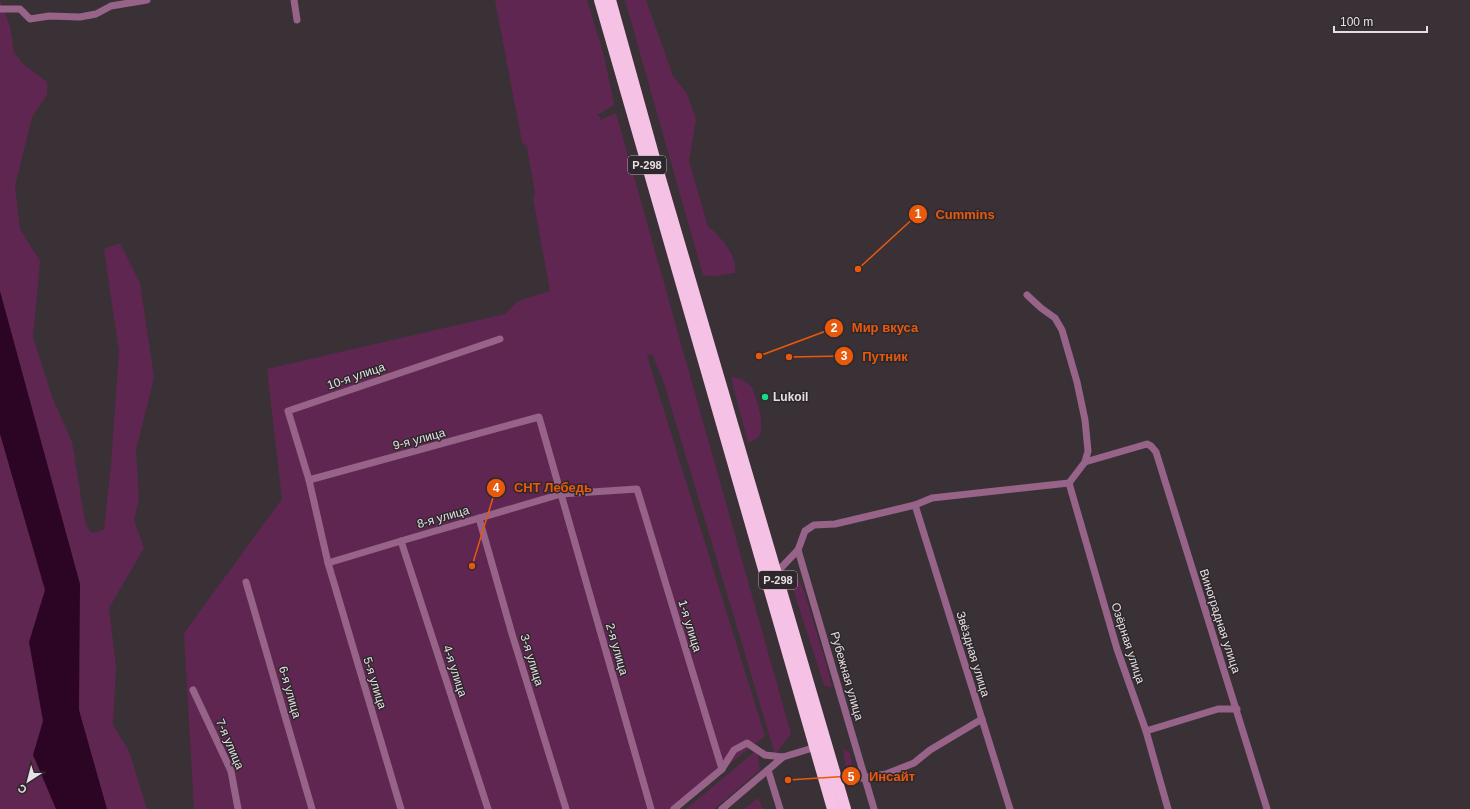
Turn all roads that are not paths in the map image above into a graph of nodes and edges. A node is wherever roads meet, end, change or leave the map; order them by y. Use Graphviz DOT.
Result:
graph roads {
  1 [pos="147,0"];
  2 [pos="294,0"];
  3 [pos="600,0"];
  4 [pos="610,0"];
  5 [pos="0,9"];
  6 [pos="297,20"];
  7 [pos="675,260"];
  8 [pos="1027,295"];
  9 [pos="705,330"];
  10 [pos="500,339"];
  11 [pos="712,386"];
  12 [pos="742,457"];
  13 [pos="1085,462"];
  14 [pos="309,480"];
  15 [pos="1069,483"];
  16 [pos="637,489"];
  17 [pos="561,494"];
  18 [pos="915,505"];
  19 [pos="479,518"];
  20 [pos="401,541"];
  21 [pos="798,550"];
  22 [pos="328,564"];
  23 [pos="776,573"];
  24 [pos="246,582"];
  25 [pos="193,690"];
  26 [pos="1237,709"];
  27 [pos="982,719"];
  28 [pos="1146,731"];
  29 [pos="816,747"];
  30 [pos="783,757"];
  31 [pos="722,769"];
  32 [pos="768,770"];
  33 [pos="865,778"];
  34 [pos="837,782"];
  35 [pos="238,809"];
  36 [pos="312,809"];
  37 [pos="401,809"];
  38 [pos="488,809"];
  39 [pos="566,809"];
  40 [pos="652,809"];
  41 [pos="674,809"];
  42 [pos="722,809"];
  43 [pos="780,809"];
  44 [pos="833,809"];
  45 [pos="845,809"];
  46 [pos="874,809"];
  47 [pos="1010,809"];
  48 [pos="1168,809"];
  49 [pos="1267,809"];
  1 -- 5 [label="street"];
  2 -- 6 [label="street"];
  3 -- 7 [label="highway, Р-298"];
  4 -- 9 [label="highway, Р-298"];
  7 -- 9 [label="highway"];
  7 -- 11 [label="highway, Р-298"];
  8 -- 13 [label="street"];
  9 -- 12 [label="highway, Р-298"];
  10 -- 14 [label="street, 10-я улица"];
  11 -- 12 [label="highway"];
  11 -- 29 [label="highway, Р-298"];
  12 -- 23 [label="highway, Р-298"];
  13 -- 15 [label="street"];
  13 -- 26 [label="street, Виноградная улица"];
  14 -- 17 [label="street, 9-я улица"];
  14 -- 22 [label="street"];
  15 -- 18 [label="street"];
  15 -- 28 [label="street, Озёрная улица"];
  16 -- 17 [label="street, 8-я улица"];
  16 -- 31 [label="street, 1-я улица"];
  17 -- 19 [label="street, 8-я улица"];
  17 -- 40 [label="street, 2-я улица"];
  18 -- 21 [label="street"];
  18 -- 27 [label="street, Звёздная улица"];
  19 -- 20 [label="street, 8-я улица"];
  19 -- 39 [label="street, 3-я улица"];
  20 -- 22 [label="street, 8-я улица"];
  20 -- 38 [label="street, 4-я улица"];
  21 -- 23 [label="street"];
  21 -- 33 [label="street, Рубежная улица"];
  22 -- 37 [label="street, 5-я улица"];
  23 -- 34 [label="highway, Р-298"];
  24 -- 36 [label="street, 6-я улица"];
  25 -- 35 [label="street, 7-я улица"];
  26 -- 28 [label="street"];
  26 -- 49 [label="street, Виноградная улица"];
  27 -- 33 [label="street"];
  27 -- 47 [label="street, Звёздная улица"];
  28 -- 48 [label="street, Озёрная улица"];
  29 -- 30 [label="street"];
  29 -- 44 [label="highway, Р-298"];
  30 -- 31 [label="street"];
  30 -- 32 [label="street"];
  31 -- 41 [label="street"];
  32 -- 42 [label="street"];
  32 -- 43 [label="street"];
  33 -- 34 [label="street"];
  33 -- 46 [label="street, Рубежная улица"];
  34 -- 45 [label="highway, Р-298"];
}
